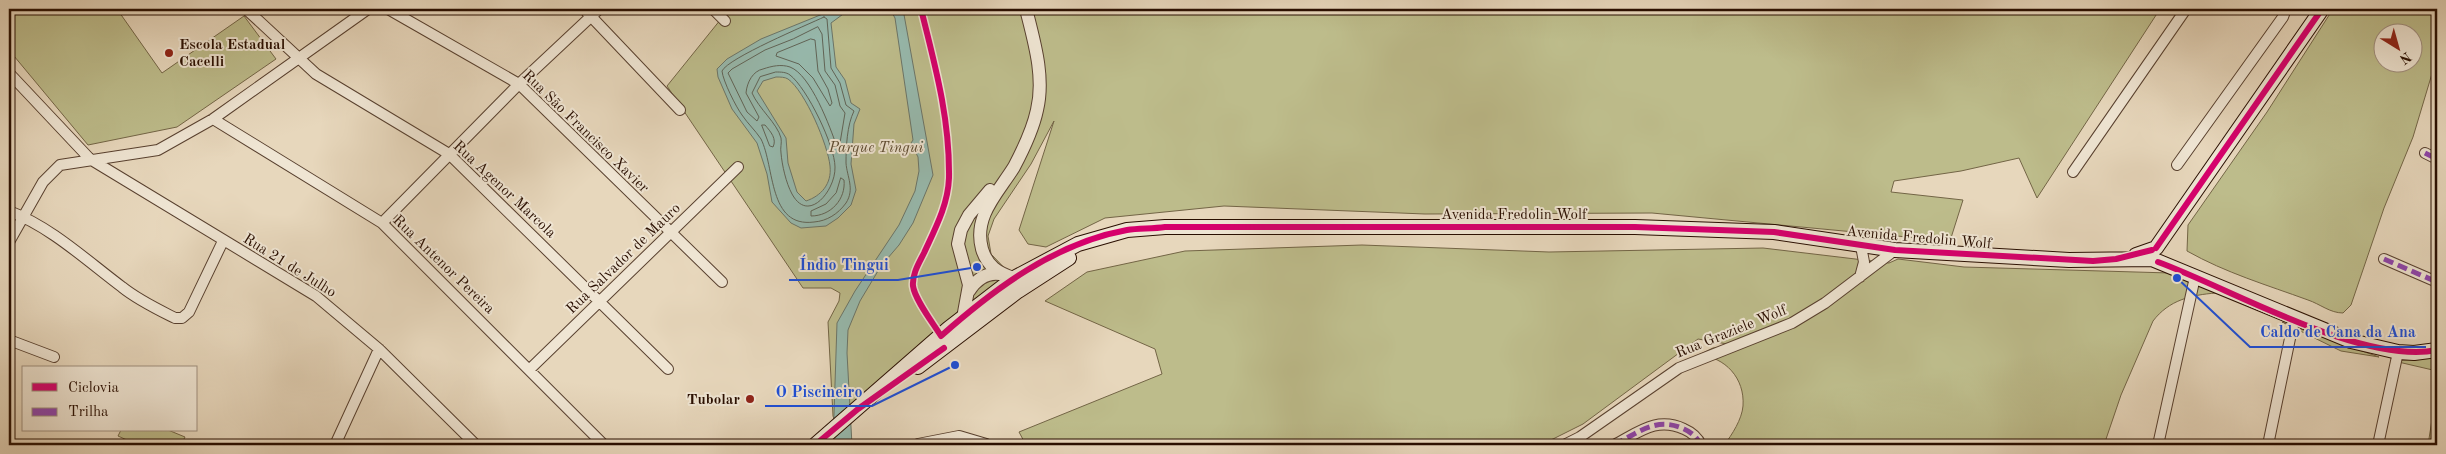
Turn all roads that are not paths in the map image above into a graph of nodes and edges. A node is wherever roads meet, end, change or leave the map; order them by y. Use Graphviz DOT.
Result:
graph roads {
  1 [pos="246,9"];
  2 [pos="368,9"];
  3 [pos="388,9"];
  4 [pos="599,9"];
  5 [pos="713,9"];
  6 [pos="1026,9"];
  7 [pos="2186,9"];
  8 [pos="2286,9"];
  9 [pos="2322,9"];
  10 [pos="587,13"];
  11 [pos="725,21"];
  12 [pos="300,58"];
  13 [pos="9,73"];
  14 [pos="519,84"];
  15 [pos="680,110"];
  16 [pos="213,119"];
  17 [pos="1022,149"];
  18 [pos="2425,153"];
  19 [pos="449,154"];
  20 [pos="90,159"];
  21 [pos="2437,159"];
  22 [pos="2177,165"];
  23 [pos="738,167"];
  24 [pos="2073,172"];
  25 [pos="9,211"];
  26 [pos="22,216"];
  27 [pos="382,224"];
  28 [pos="670,233"];
  29 [pos="223,241"];
  30 [pos="9,242"];
  31 [pos="1861,246"];
  32 [pos="1895,250"];
  33 [pos="2157,254"];
  34 [pos="2384,259"];
  35 [pos="1000,274"];
  36 [pos="2195,277"];
  37 [pos="1859,278"];
  38 [pos="722,282"];
  39 [pos="2437,282"];
  40 [pos="1016,284"];
  41 [pos="969,292"];
  42 [pos="601,301"];
  43 [pos="2294,319"];
  44 [pos="967,323"];
  45 [pos="9,340"];
  46 [pos="379,349"];
  47 [pos="2437,350"];
  48 [pos="2398,352"];
  49 [pos="54,357"];
  50 [pos="530,369"];
  51 [pos="668,369"];
  52 [pos="925,444"];
  53 [pos="335,445"];
  54 [pos="476,445"];
  55 [pos="604,445"];
  56 [pos="815,445"];
  57 [pos="986,445"];
  58 [pos="1564,445"];
  59 [pos="1614,445"];
  60 [pos="1702,445"];
  61 [pos="2158,445"];
  62 [pos="2268,445"];
  63 [pos="2378,445"];
  1 -- 12 [label="street, Rua Agenor Marcola"];
  2 -- 12 [label="street"];
  3 -- 14 [label="street, Rua São Francisco Xavier"];
  4 -- 10 [label="street"];
  5 -- 11 [label="street"];
  6 -- 17 [label="street"];
  7 -- 24 [label="street"];
  8 -- 22 [label="street"];
  9 -- 33 [label="main road"];
  10 -- 14 [label="street"];
  10 -- 15 [label="street"];
  12 -- 16 [label="street"];
  12 -- 19 [label="street, Rua Agenor Marcola"];
  13 -- 20 [label="street, Rua 21 de Julho"];
  14 -- 19 [label="street"];
  14 -- 28 [label="street, Rua São Francisco Xavier"];
  16 -- 20 [label="street"];
  16 -- 27 [label="street, Rua Antenor Pereira"];
  17 -- 35 [label="street"];
  17 -- 41 [label="street"];
  18 -- 21 [label="street"];
  19 -- 27 [label="street"];
  19 -- 42 [label="street, Rua Agenor Marcola"];
  20 -- 26 [label="street"];
  20 -- 29 [label="street, Rua 21 de Julho"];
  23 -- 28 [label="street, Rua Salvador de Mauro"];
  25 -- 26 [label="street"];
  26 -- 29 [label="street"];
  26 -- 30 [label="street"];
  27 -- 50 [label="street, Rua Antenor Pereira"];
  28 -- 38 [label="street, Rua São Francisco Xavier"];
  28 -- 42 [label="street, Rua Salvador de Mauro"];
  29 -- 46 [label="street, Rua 21 de Julho"];
  31 -- 32 [label="main road, Avenida Fredolin Wolf"];
  31 -- 37 [label="street"];
  31 -- 40 [label="main road, Avenida Fredolin Wolf"];
  32 -- 33 [label="main road, Avenida Fredolin Wolf"];
  32 -- 37 [label="street, Rua Graziele Wolf"];
  33 -- 36 [label="main road"];
  34 -- 39 [label="street"];
  35 -- 40 [label="street"];
  35 -- 41 [label="street"];
  36 -- 43 [label="main road"];
  36 -- 61 [label="street"];
  37 -- 58 [label="street, Rua Graziele Wolf"];
  40 -- 44 [label="main road, Avenida Fredolin Wolf"];
  41 -- 44 [label="street"];
  42 -- 50 [label="street, Rua Salvador de Mauro"];
  42 -- 51 [label="street, Rua Agenor Marcola"];
  43 -- 48 [label="main road"];
  43 -- 62 [label="street"];
  44 -- 56 [label="main road, Avenida Fredolin Wolf"];
  45 -- 49 [label="street"];
  46 -- 53 [label="street"];
  46 -- 54 [label="street, Rua 21 de Julho"];
  47 -- 48 [label="main road"];
  48 -- 63 [label="street"];
  50 -- 55 [label="street, Rua Antenor Pereira"];
  52 -- 57 [label="street"];
  59 -- 60 [label="street"];
}
